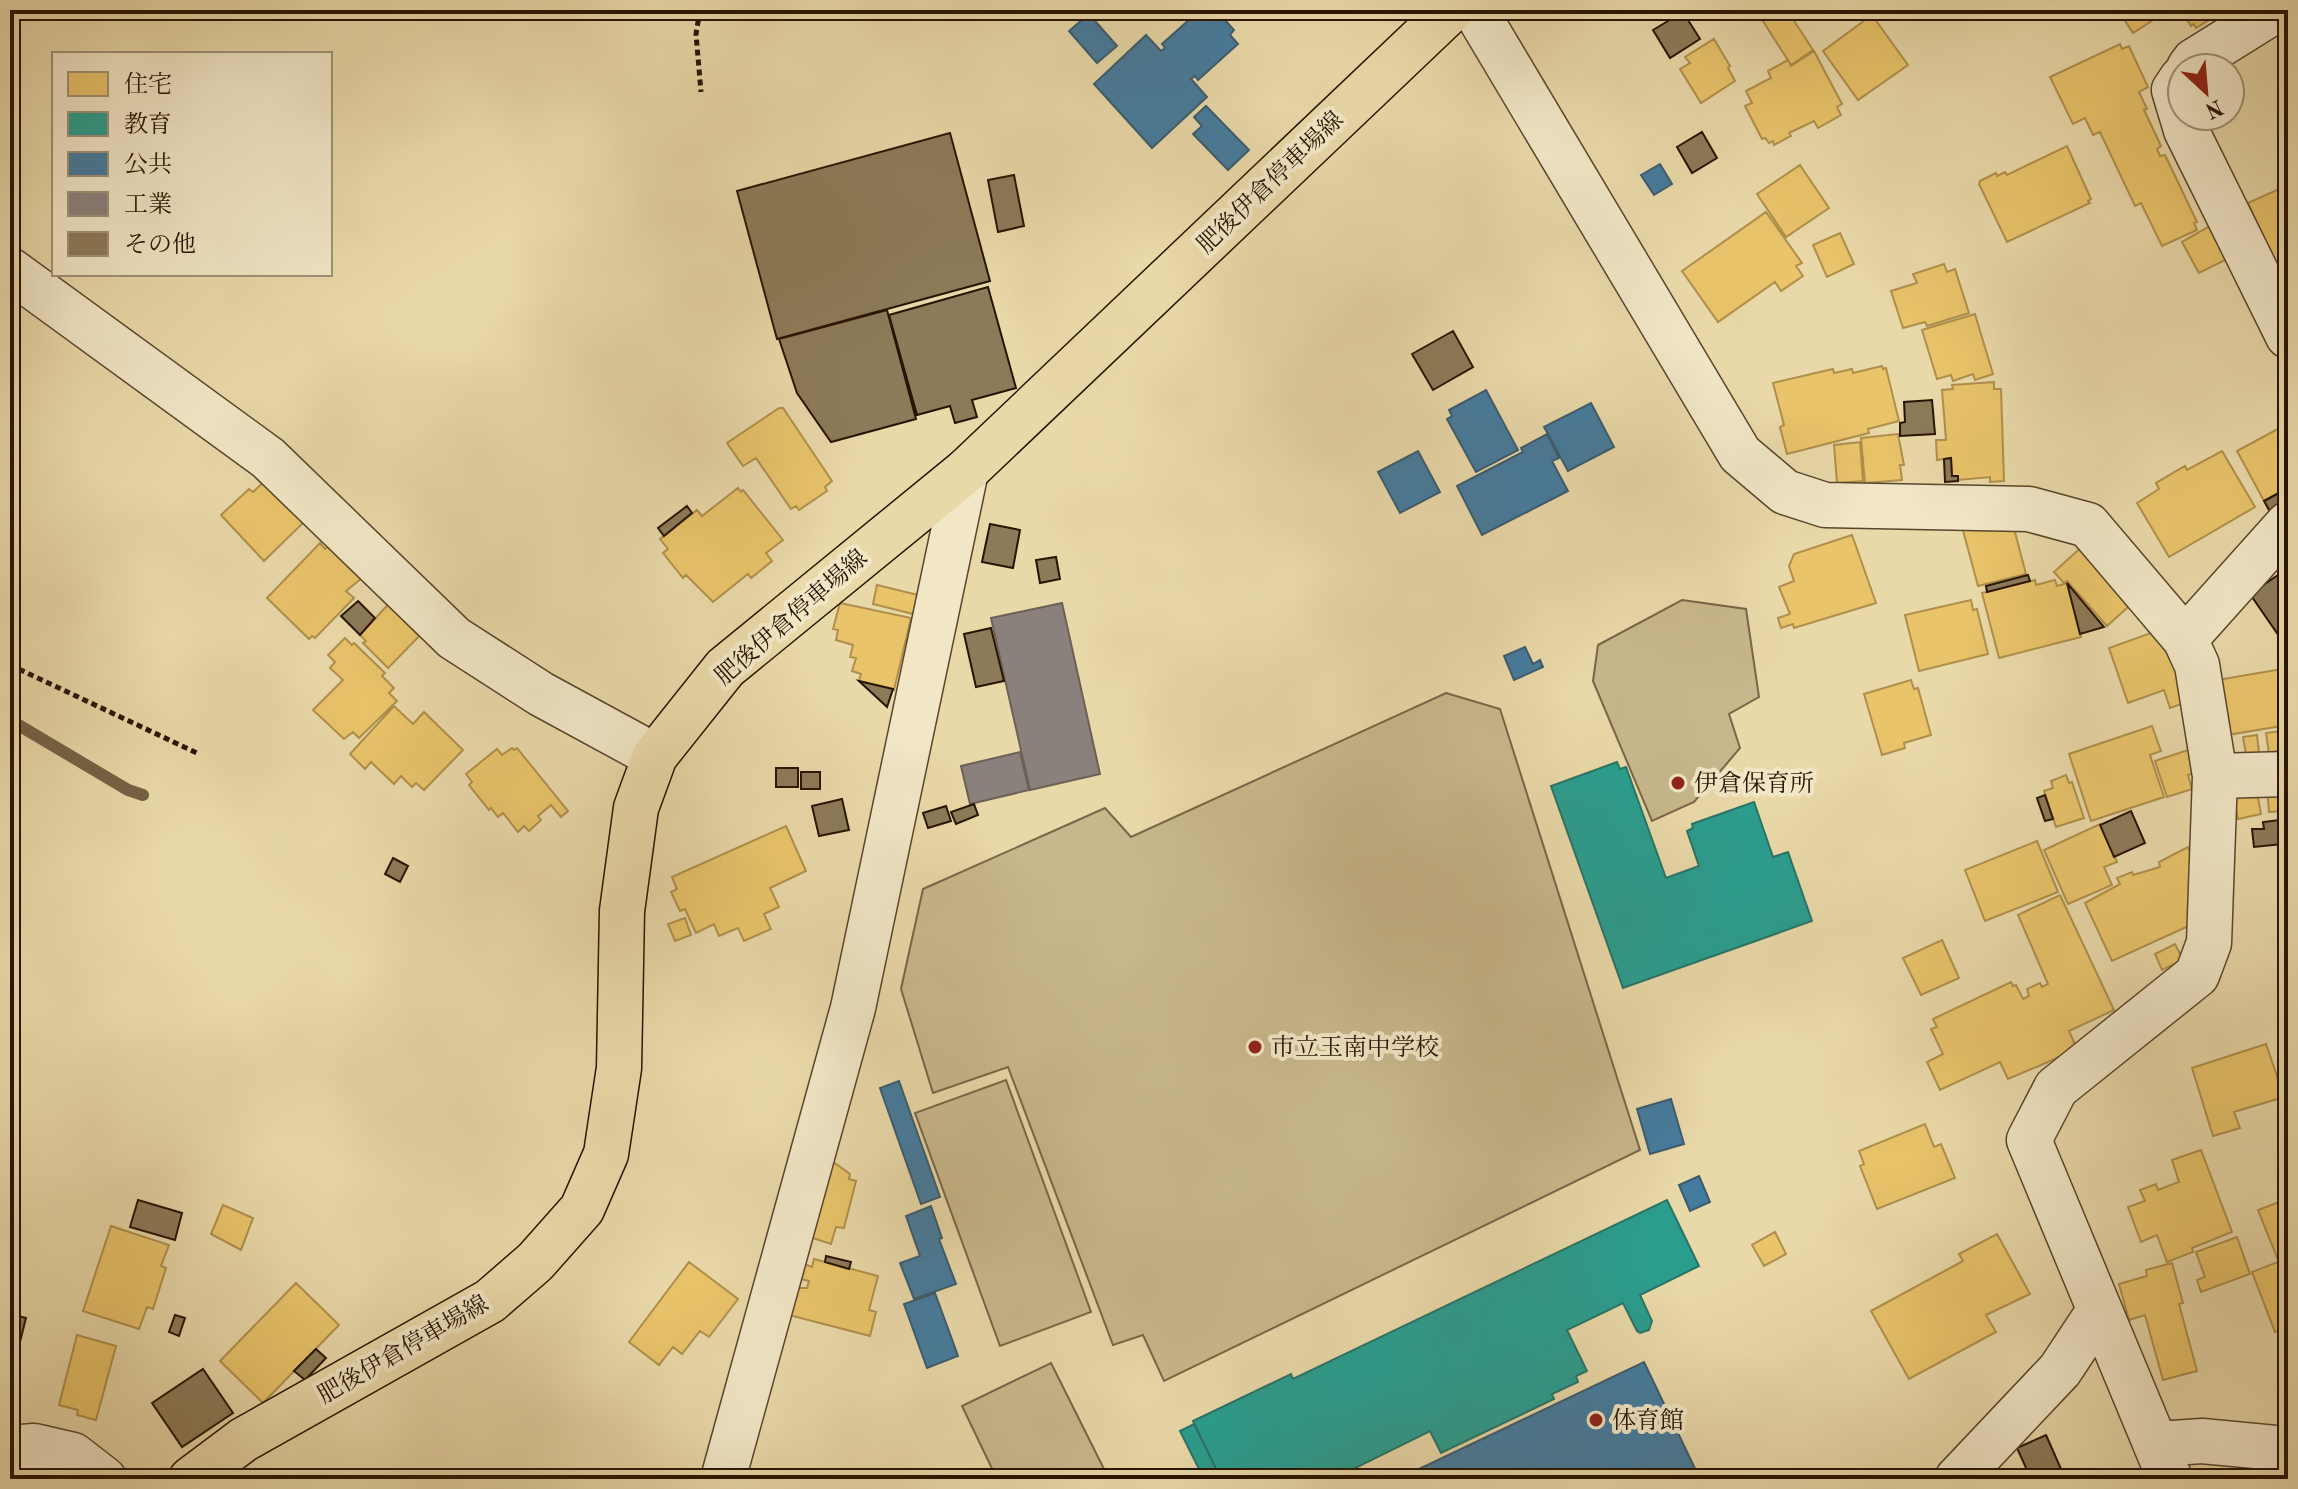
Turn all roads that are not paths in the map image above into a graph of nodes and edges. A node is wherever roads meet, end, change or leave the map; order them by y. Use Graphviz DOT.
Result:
graph roads {
  1 [pos="1451,10"];
  2 [pos="1475,10"];
  3 [pos="2276,10"];
  4 [pos="2208,52"];
  5 [pos="2187,132"];
  6 [pos="10,270"];
  7 [pos="2288,336"];
  8 [pos="966,471"];
  9 [pos="2288,524"];
  10 [pos="2185,639"];
  11 [pos="655,756"];
  12 [pos="2288,774"];
  13 [pos="2215,776"];
  14 [pos="2099,1311"];
  15 [pos="10,1448"];
  16 [pos="2288,1449"];
  17 [pos="2164,1462"];
  18 [pos="104,1479"];
  19 [pos="191,1479"];
  20 [pos="723,1479"];
  21 [pos="1957,1479"];
  1 -- 8 [label="main road, 肥後伊倉停車場線"];
  2 -- 10 [label="street"];
  3 -- 4 [label="street"];
  5 -- 7 [label="street"];
  6 -- 11 [label="street"];
  8 -- 11 [label="main road, 肥後伊倉停車場線"];
  8 -- 20 [label="street"];
  9 -- 10 [label="street"];
  10 -- 13 [label="street"];
  11 -- 19 [label="main road, 肥後伊倉停車場線"];
  12 -- 13 [label="street"];
  13 -- 14 [label="street"];
  14 -- 17 [label="street"];
  14 -- 21 [label="street"];
  15 -- 18 [label="street"];
  16 -- 17 [label="street"];
}
